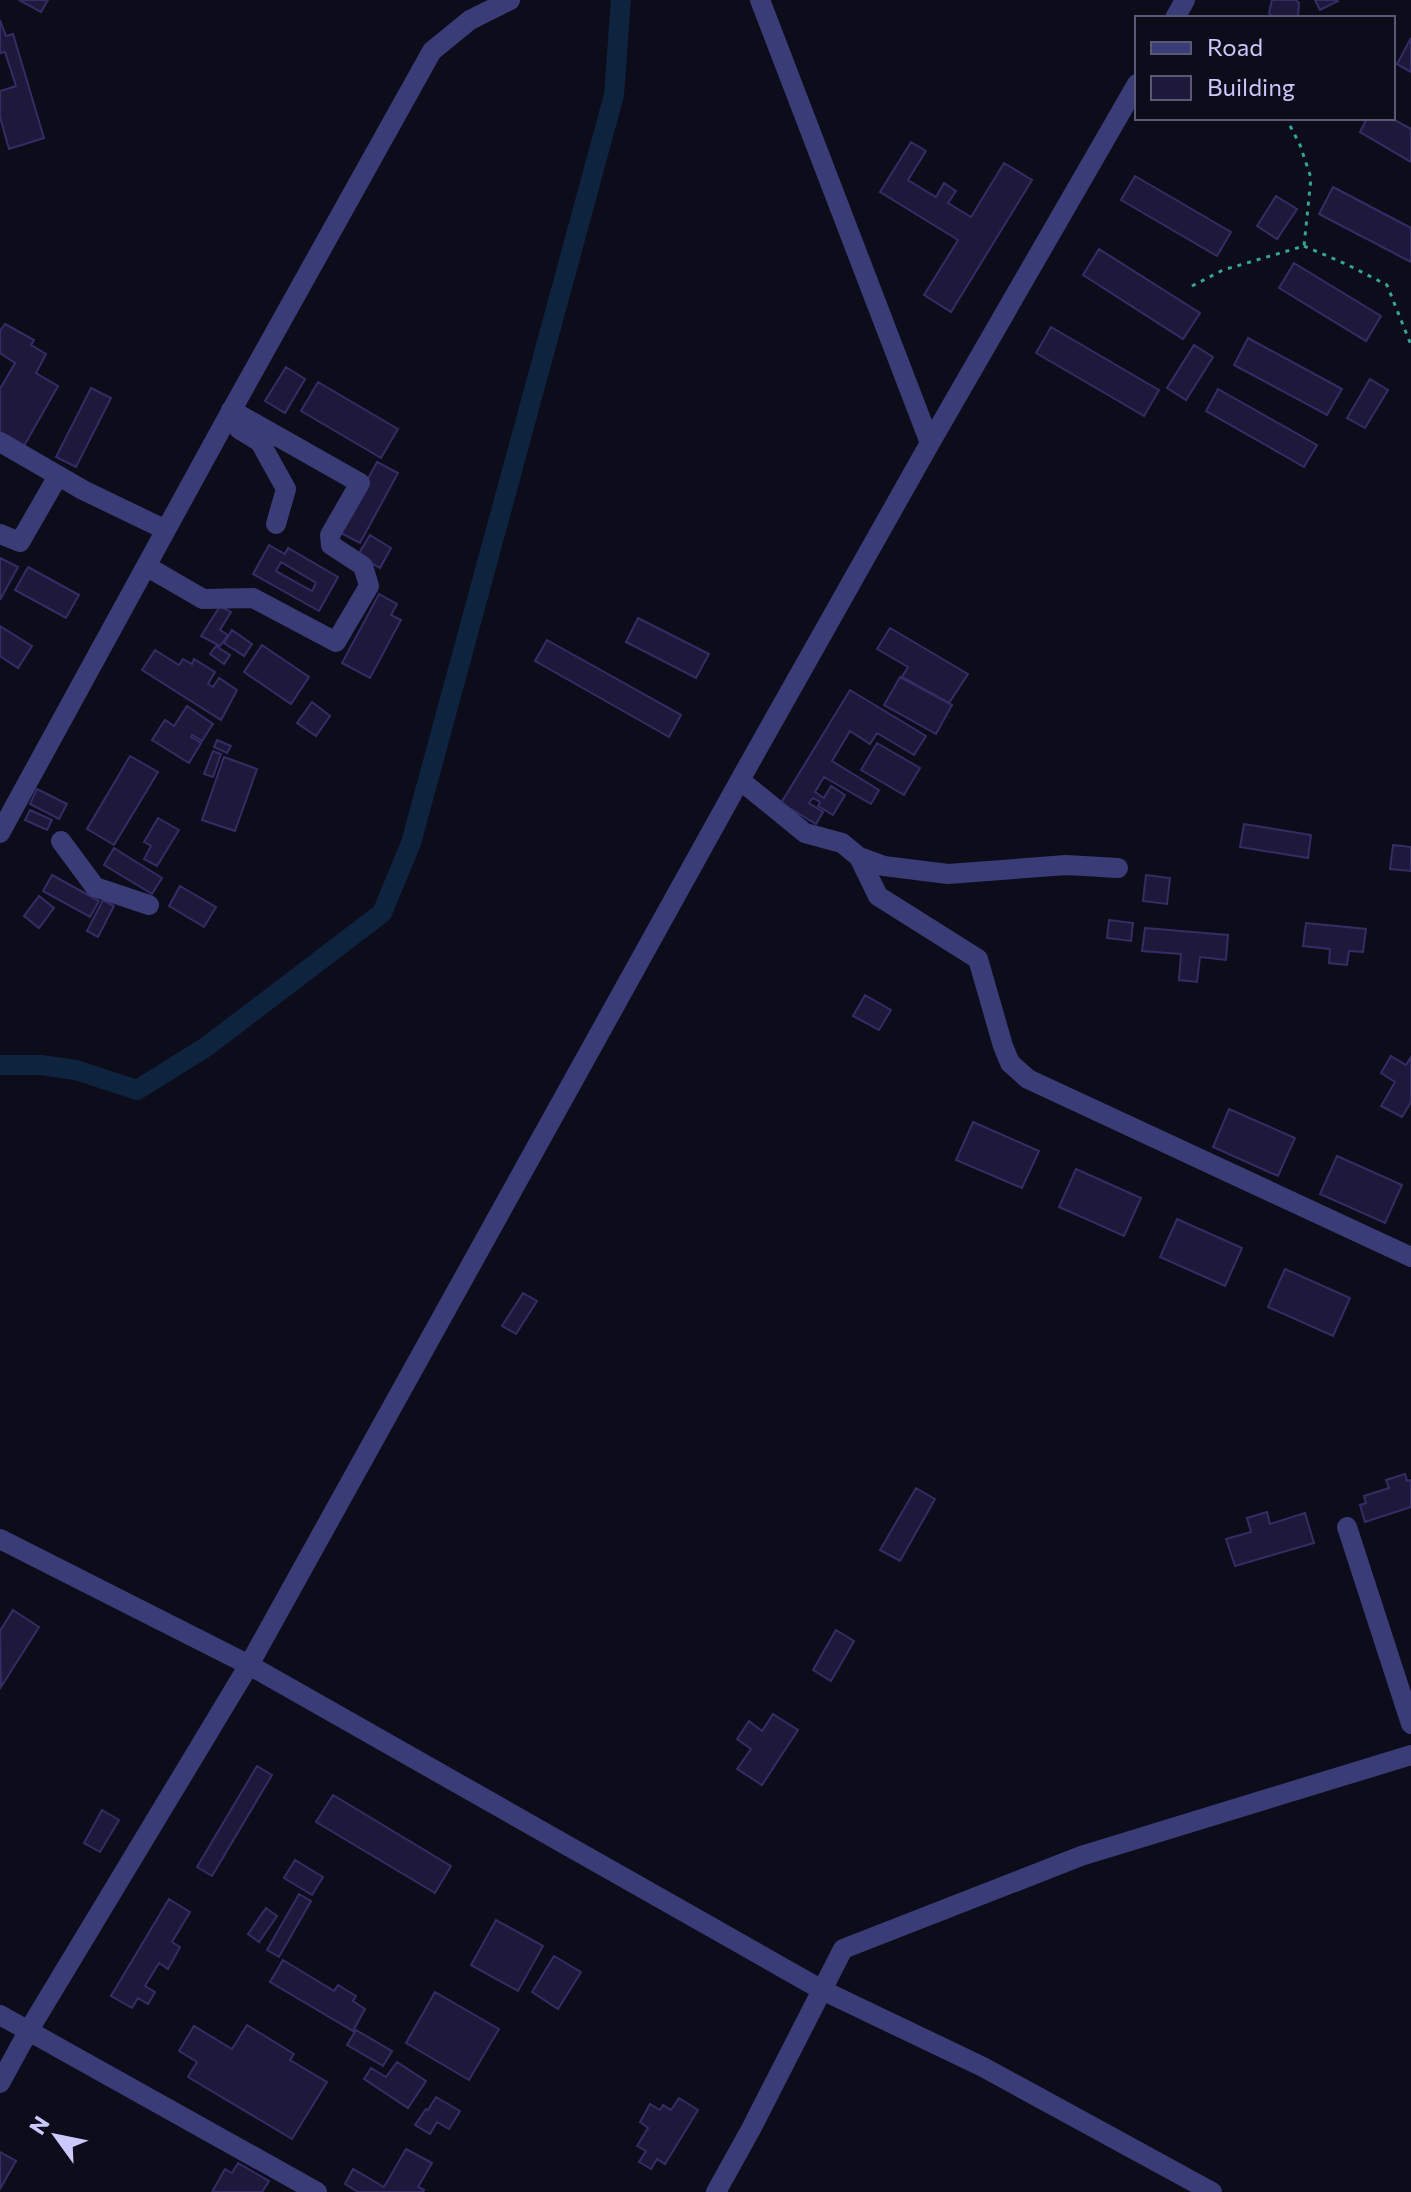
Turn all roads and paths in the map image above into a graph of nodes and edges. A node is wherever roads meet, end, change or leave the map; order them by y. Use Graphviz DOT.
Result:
graph roads {
  1 [pos="510,0"];
  2 [pos="760,0"];
  3 [pos="1135,87"];
  4 [pos="1287,120"];
  5 [pos="1304,246"];
  6 [pos="1192,286"];
  7 [pos="1411,345"];
  8 [pos="228,416"];
  9 [pos="0,442"];
  10 [pos="930,443"];
  11 [pos="58,476"];
  12 [pos="276,524"];
  13 [pos="166,530"];
  14 [pos="0,534"];
  15 [pos="146,566"];
  16 [pos="740,780"];
  17 [pos="2,824"];
  18 [pos="61,841"];
  19 [pos="859,857"];
  20 [pos="1118,868"];
  21 [pos="149,905"];
  22 [pos="1411,1257"];
  23 [pos="1347,1527"];
  24 [pos="0,1539"];
  25 [pos="249,1665"];
  26 [pos="1411,1724"];
  27 [pos="1411,1755"];
  28 [pos="822,1990"];
  29 [pos="0,2015"];
  30 [pos="29,2030"];
  31 [pos="0,2083"];
  32 [pos="317,2192"];
  33 [pos="716,2192"];
  34 [pos="1212,2192"];
  1 -- 8 [label="street"];
  2 -- 10 [label="street"];
  3 -- 10 [label="street"];
  4 -- 5 [label="path"];
  5 -- 6 [label="path"];
  5 -- 7 [label="path"];
  8 -- 12 [label="street"];
  8 -- 13 [label="street"];
  8 -- 15 [label="street"];
  9 -- 11 [label="street"];
  10 -- 16 [label="street"];
  11 -- 13 [label="street"];
  11 -- 14 [label="street"];
  13 -- 15 [label="street"];
  15 -- 17 [label="street"];
  16 -- 19 [label="street"];
  16 -- 25 [label="street"];
  18 -- 21 [label="street"];
  19 -- 20 [label="street"];
  19 -- 22 [label="street"];
  23 -- 26 [label="street"];
  24 -- 25 [label="street"];
  25 -- 28 [label="street"];
  25 -- 30 [label="street"];
  27 -- 28 [label="street"];
  28 -- 33 [label="street"];
  28 -- 34 [label="street"];
  29 -- 30 [label="street"];
  30 -- 31 [label="street"];
  30 -- 32 [label="street"];
}
